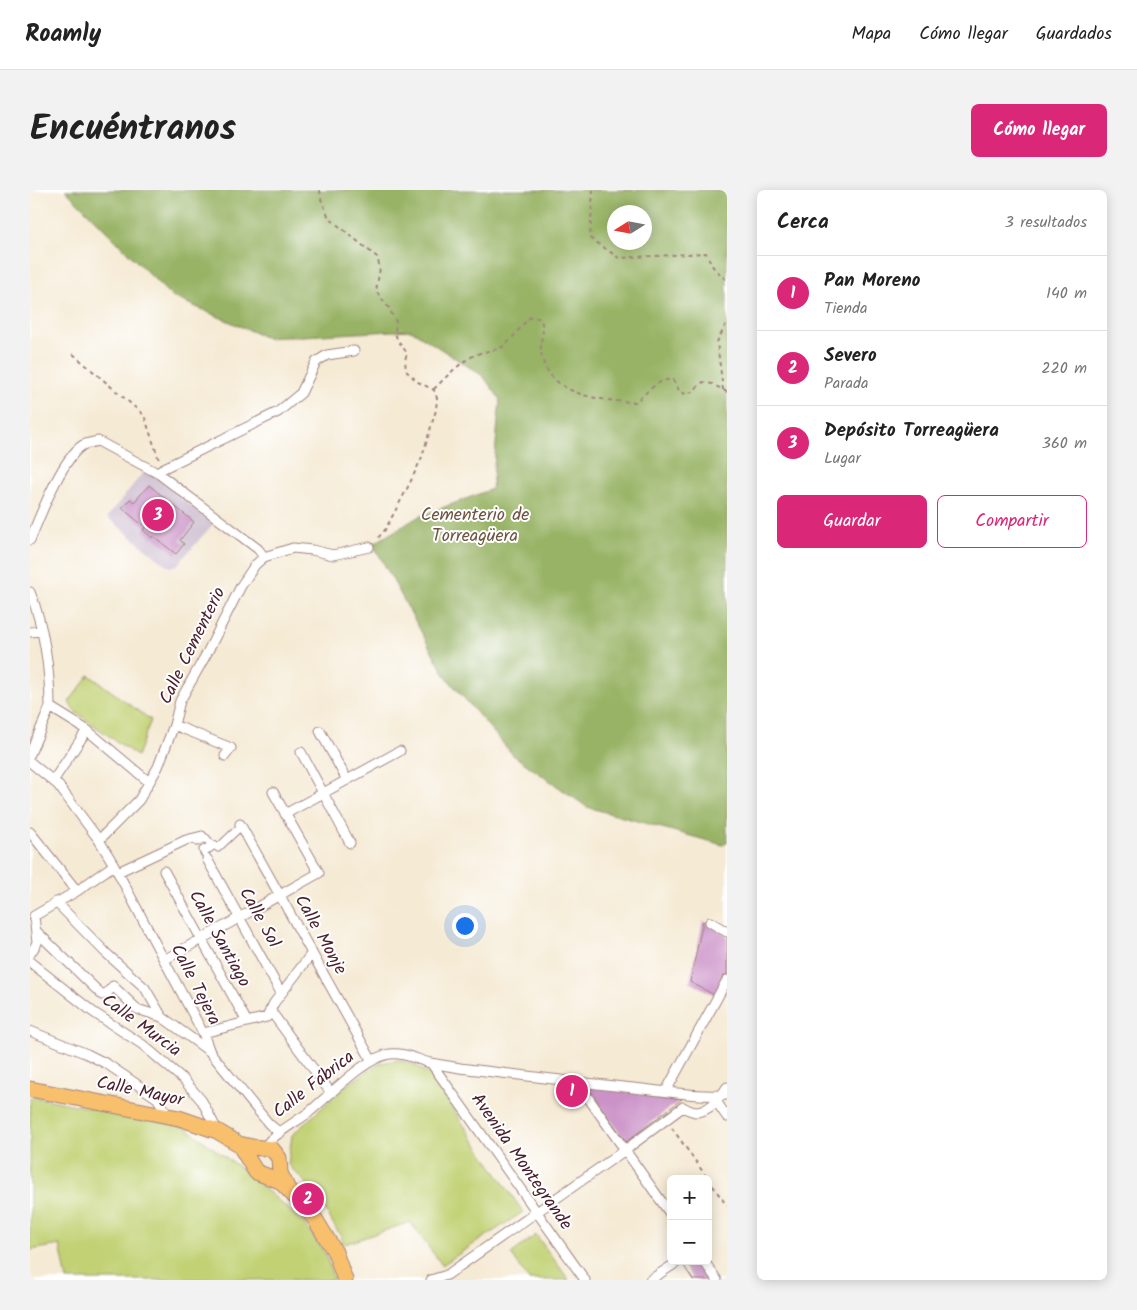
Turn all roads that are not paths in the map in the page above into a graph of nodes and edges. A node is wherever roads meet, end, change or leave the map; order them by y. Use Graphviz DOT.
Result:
graph roads {
  1 [pos="354,351"];
  2 [pos="161,471"];
  3 [pos="30,540"];
  4 [pos="369,547"];
  5 [pos="264,557"];
  6 [pos="30,592"];
  7 [pos="42,631"];
  8 [pos="30,632"];
  9 [pos="50,707"];
  10 [pos="174,725"];
  11 [pos="87,730"];
  12 [pos="320,730"];
  13 [pos="400,751"];
  14 [pos="301,752"];
  15 [pos="30,754"];
  16 [pos="225,756"];
  17 [pos="30,762"];
  18 [pos="347,780"];
  19 [pos="53,781"];
  20 [pos="149,782"];
  21 [pos="273,792"];
  22 [pos="323,793"];
  23 [pos="285,814"];
  24 [pos="240,825"];
  25 [pos="30,832"];
  26 [pos="202,836"];
  27 [pos="99,840"];
  28 [pos="350,843"];
  29 [pos="207,859"];
  30 [pos="116,868"];
  31 [pos="164,871"];
  32 [pos="77,891"];
  33 [pos="280,895"];
  34 [pos="56,902"];
  35 [pos="240,918"];
  36 [pos="710,922"];
  37 [pos="36,931"];
  38 [pos="727,932"];
  39 [pos="200,940"];
  40 [pos="312,953"];
  41 [pos="30,954"];
  42 [pos="164,960"];
  43 [pos="30,962"];
  44 [pos="727,980"];
  45 [pos="281,993"];
  46 [pos="270,1010"];
  47 [pos="162,1018"];
  48 [pos="247,1022"];
  49 [pos="30,1031"];
  50 [pos="202,1033"];
  51 [pos="210,1052"];
  52 [pos="372,1061"];
  53 [pos="431,1063"];
  54 [pos="577,1082"];
  55 [pos="30,1089"];
  56 [pos="666,1092"];
  57 [pos="331,1093"];
  58 [pos="723,1095"];
  59 [pos="169,1116"];
  60 [pos="727,1117"];
  61 [pos="217,1131"];
  62 [pos="278,1134"];
  63 [pos="239,1144"];
  64 [pos="263,1147"];
  65 [pos="625,1150"];
  66 [pos="279,1162"];
  67 [pos="251,1163"];
  68 [pos="265,1176"];
  69 [pos="286,1185"];
  70 [pos="667,1209"];
  71 [pos="536,1212"];
  72 [pos="672,1265"];
  73 [pos="707,1265"];
  74 [pos="446,1277"];
  75 [pos="345,1280"];
  76 [pos="430,1280"];
  77 [pos="585,1280"];
  78 [pos="650,1280"];
  79 [pos="717,1280"];
  1 -- 2 [label="street"];
  2 -- 3 [label="street"];
  2 -- 5 [label="street"];
  4 -- 5 [label="street"];
  5 -- 10 [label="street, Calle Cementerio"];
  6 -- 7 [label="street"];
  7 -- 8 [label="street"];
  7 -- 9 [label="street"];
  9 -- 11 [label="street"];
  9 -- 15 [label="street"];
  10 -- 16 [label="street"];
  10 -- 20 [label="street, Calle Cementerio"];
  11 -- 19 [label="street"];
  11 -- 20 [label="street"];
  12 -- 18 [label="street"];
  13 -- 18 [label="street"];
  14 -- 22 [label="street"];
  17 -- 19 [label="street, Calle Tejera"];
  18 -- 22 [label="street"];
  19 -- 27 [label="street, Calle Tejera"];
  20 -- 27 [label="street, Calle Cementerio"];
  21 -- 23 [label="street"];
  22 -- 23 [label="street"];
  22 -- 28 [label="street"];
  23 -- 33 [label="street"];
  24 -- 26 [label="street"];
  24 -- 33 [label="street, Calle Monje"];
  25 -- 32 [label="street"];
  26 -- 30 [label="street"];
  27 -- 30 [label="street, Calle Tejera"];
  29 -- 35 [label="street, Calle Sol"];
  30 -- 32 [label="street"];
  30 -- 42 [label="street, Calle Tejera"];
  31 -- 39 [label="street, Calle Santiago"];
  32 -- 34 [label="street"];
  33 -- 35 [label="street"];
  33 -- 40 [label="street, Calle Monje"];
  34 -- 37 [label="street"];
  34 -- 47 [label="street"];
  35 -- 39 [label="street"];
  35 -- 45 [label="street, Calle Sol"];
  36 -- 38 [label="street"];
  37 -- 41 [label="street"];
  37 -- 47 [label="street"];
  39 -- 42 [label="street"];
  39 -- 48 [label="street, Calle Santiago"];
  40 -- 45 [label="street"];
  40 -- 52 [label="street, Calle Monje"];
  42 -- 50 [label="street, Calle Tejera"];
  43 -- 61 [label="street, Calle Murcia"];
  44 -- 56 [label="street"];
  45 -- 46 [label="street"];
  46 -- 48 [label="street"];
  46 -- 57 [label="street"];
  47 -- 51 [label="street"];
  48 -- 50 [label="street"];
  49 -- 59 [label="street"];
  50 -- 51 [label="street, Calle Tejera"];
  51 -- 62 [label="street, Calle Tejera"];
  52 -- 53 [label="street"];
  52 -- 57 [label="street, Calle Fábrica"];
  53 -- 54 [label="street"];
  53 -- 71 [label="street, Avenida Montegrande"];
  54 -- 56 [label="street"];
  54 -- 65 [label="street"];
  55 -- 59 [label="main road, Calle Mayor"];
  56 -- 58 [label="street"];
  57 -- 62 [label="street, Calle Fábrica"];
  58 -- 60 [label="street"];
  58 -- 65 [label="street"];
  59 -- 61 [label="main road, Calle Mayor"];
  61 -- 63 [label="main road, Calle Mayor"];
  62 -- 64 [label="street, Calle Fábrica"];
  62 -- 66 [label="street, Calle Fábrica"];
  63 -- 64 [label="main road, Calle Mayor"];
  63 -- 67 [label="main road, Calle Mayor"];
  64 -- 66 [label="main road"];
  64 -- 67 [label="main road"];
  65 -- 70 [label="street"];
  65 -- 71 [label="street"];
  66 -- 68 [label="main road"];
  66 -- 69 [label="main road"];
  67 -- 68 [label="main road"];
  68 -- 69 [label="main road"];
  69 -- 75 [label="main road"];
  71 -- 74 [label="street"];
  71 -- 77 [label="street, Avenida Montegrande"];
  72 -- 78 [label="street"];
  73 -- 79 [label="street"];
  74 -- 76 [label="street"];
}
